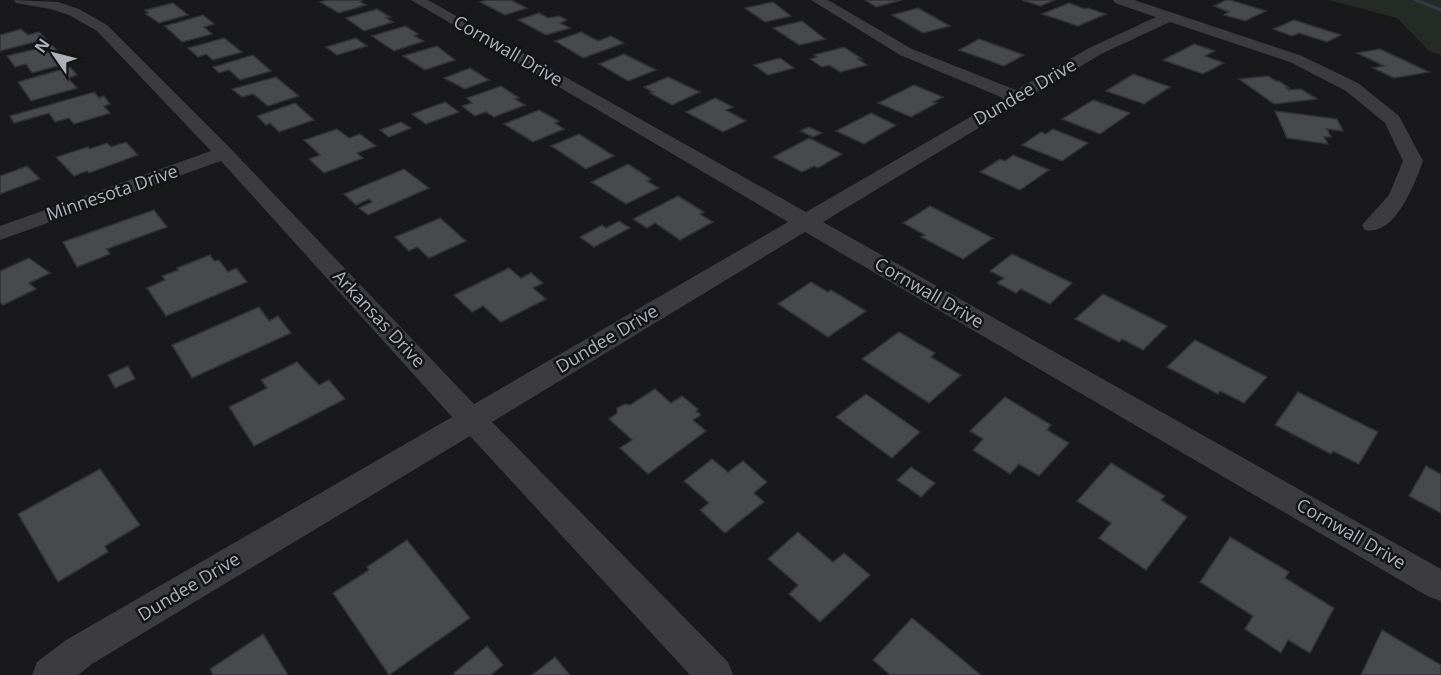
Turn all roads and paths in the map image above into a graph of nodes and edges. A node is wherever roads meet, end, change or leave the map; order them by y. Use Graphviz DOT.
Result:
graph roads {
  1 [pos="21,0"];
  2 [pos="418,0"];
  3 [pos="818,0"];
  4 [pos="1120,0"];
  5 [pos="1170,16"];
  6 [pos="1017,97"];
  7 [pos="224,153"];
  8 [pos="804,221"];
  9 [pos="1373,225"];
  10 [pos="0,233"];
  11 [pos="472,420"];
  12 [pos="1441,586"];
  13 [pos="51,675"];
  14 [pos="715,675"];
  1 -- 7 [label="street, Arkansas Drive"];
  2 -- 8 [label="street, Cornwall Drive"];
  3 -- 6 [label="street"];
  4 -- 5 [label="street"];
  5 -- 6 [label="street, Dundee Drive"];
  5 -- 9 [label="street"];
  6 -- 8 [label="street, Dundee Drive"];
  7 -- 10 [label="street, Minnesota Drive"];
  7 -- 11 [label="street, Arkansas Drive"];
  8 -- 11 [label="street, Dundee Drive"];
  8 -- 12 [label="street, Cornwall Drive"];
  11 -- 13 [label="street, Dundee Drive"];
  11 -- 14 [label="street, Arkansas Drive"];
}
